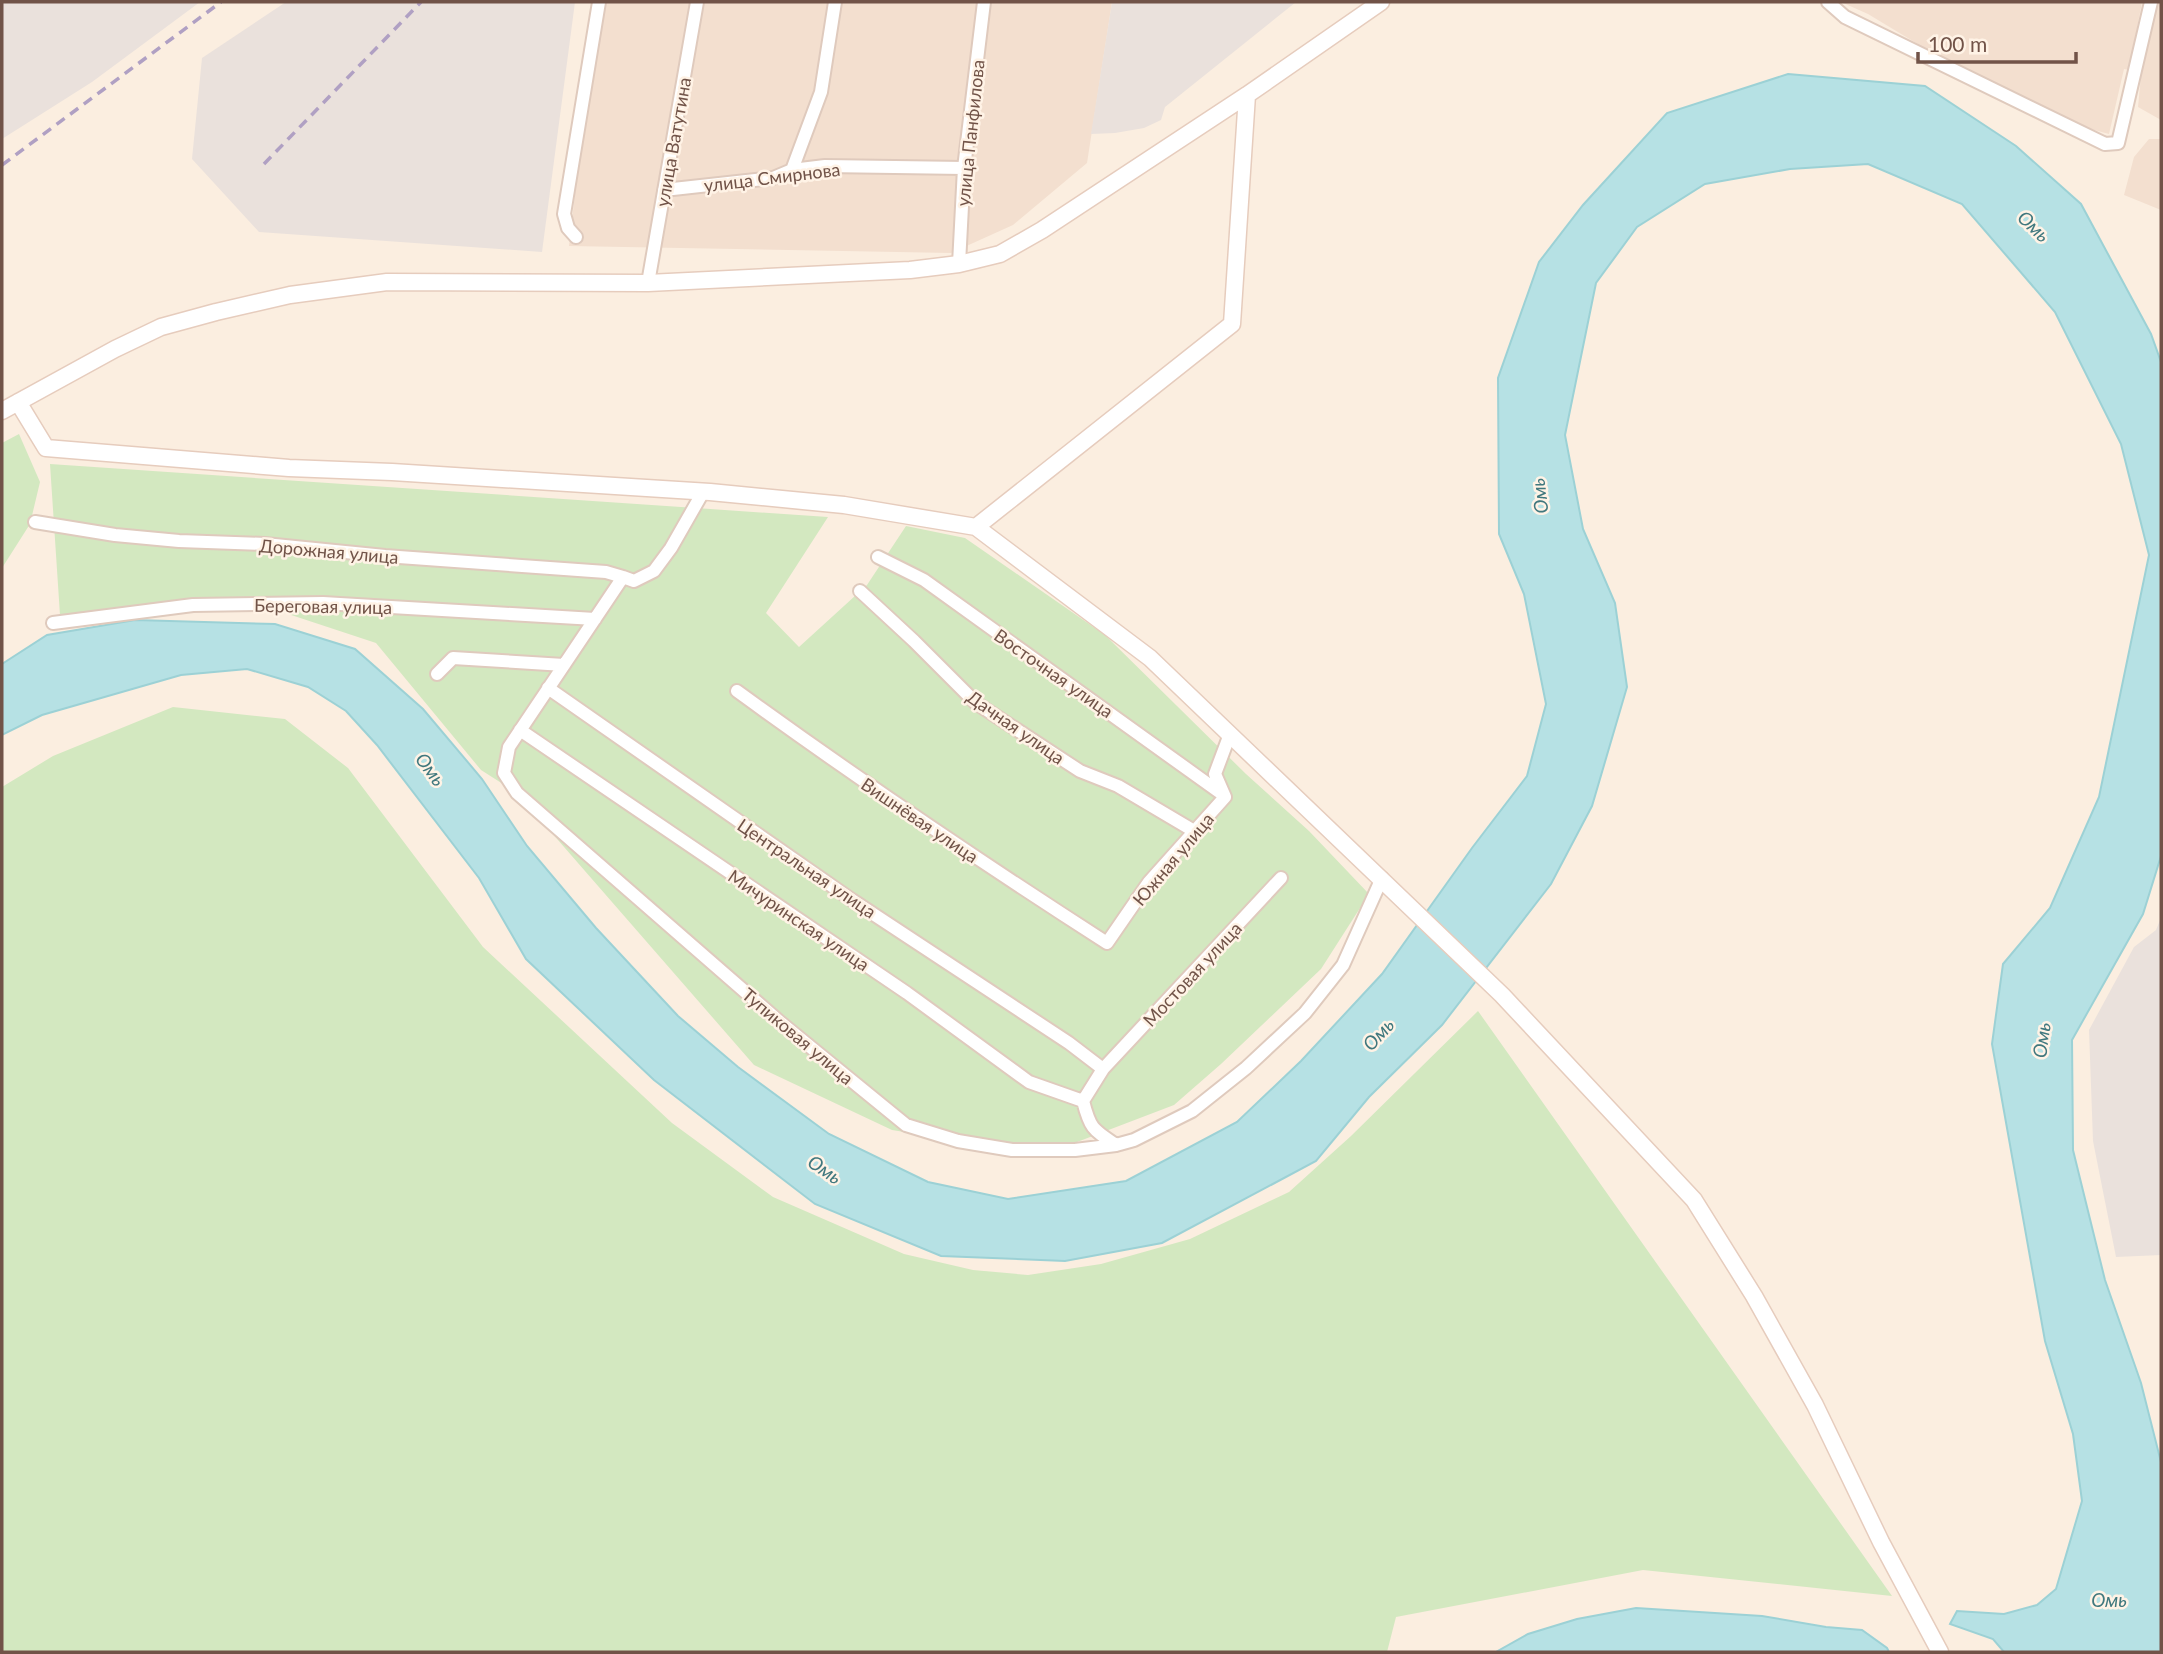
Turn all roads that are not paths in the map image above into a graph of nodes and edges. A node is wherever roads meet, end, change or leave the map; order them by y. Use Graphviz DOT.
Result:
graph roads {
  1 [pos="599,2"];
  2 [pos="697,2"];
  3 [pos="835,2"];
  4 [pos="985,2"];
  5 [pos="1381,2"];
  6 [pos="1828,2"];
  7 [pos="2151,2"];
  8 [pos="1247,95"];
  9 [pos="964,169"];
  10 [pos="792,170"];
  11 [pos="664,190"];
  12 [pos="576,237"];
  13 [pos="959,264"];
  14 [pos="648,282"];
  15 [pos="18,402"];
  16 [pos="2,411"];
  17 [pos="703,492"];
  18 [pos="35,522"];
  19 [pos="976,527"];
  20 [pos="878,557"];
  21 [pos="623,577"];
  22 [pos="860,592"];
  23 [pos="595,619"];
  24 [pos="53,623"];
  25 [pos="564,665"];
  26 [pos="436,674"];
  27 [pos="548,688"];
  28 [pos="737,691"];
  29 [pos="520,730"];
  30 [pos="1230,734"];
  31 [pos="1225,797"];
  32 [pos="1194,831"];
  33 [pos="1281,878"];
  34 [pos="1384,880"];
  35 [pos="1107,943"];
  36 [pos="1103,1069"];
  37 [pos="1083,1101"];
  38 [pos="1116,1145"];
  39 [pos="1940,1652"];
  1 -- 12 [label="street"];
  2 -- 11 [label="street, улица Ватутина"];
  3 -- 10 [label="street"];
  4 -- 9 [label="street, улица Панфилова"];
  5 -- 8 [label="street"];
  6 -- 7 [label="street"];
  8 -- 13 [label="street"];
  8 -- 19 [label="street"];
  9 -- 10 [label="street, улица Смирнова"];
  9 -- 13 [label="street, улица Панфилова"];
  10 -- 11 [label="street, улица Смирнова"];
  11 -- 14 [label="street, улица Ватутина"];
  13 -- 14 [label="street"];
  14 -- 15 [label="street"];
  15 -- 16 [label="street"];
  15 -- 17 [label="street"];
  17 -- 19 [label="street"];
  17 -- 21 [label="street"];
  18 -- 21 [label="street, Дорожная улица"];
  19 -- 30 [label="street"];
  20 -- 31 [label="street, Восточная улица"];
  21 -- 23 [label="street"];
  22 -- 32 [label="street, Дачная улица"];
  23 -- 24 [label="street, Береговая улица"];
  23 -- 25 [label="street"];
  25 -- 26 [label="street"];
  25 -- 27 [label="street"];
  27 -- 29 [label="street"];
  27 -- 36 [label="street, Центральная улица"];
  28 -- 35 [label="street, Вишнёвая улица"];
  29 -- 37 [label="street, Мичуринская улица"];
  29 -- 38 [label="street, Тупиковая улица"];
  30 -- 31 [label="street, Южная улица"];
  30 -- 34 [label="street"];
  31 -- 32 [label="street, Южная улица"];
  32 -- 35 [label="street, Южная улица"];
  33 -- 36 [label="street, Мостовая улица"];
  34 -- 38 [label="street, Тупиковая улица"];
  34 -- 39 [label="street"];
  36 -- 37 [label="street, Мостовая улица"];
  37 -- 38 [label="street"];
}
